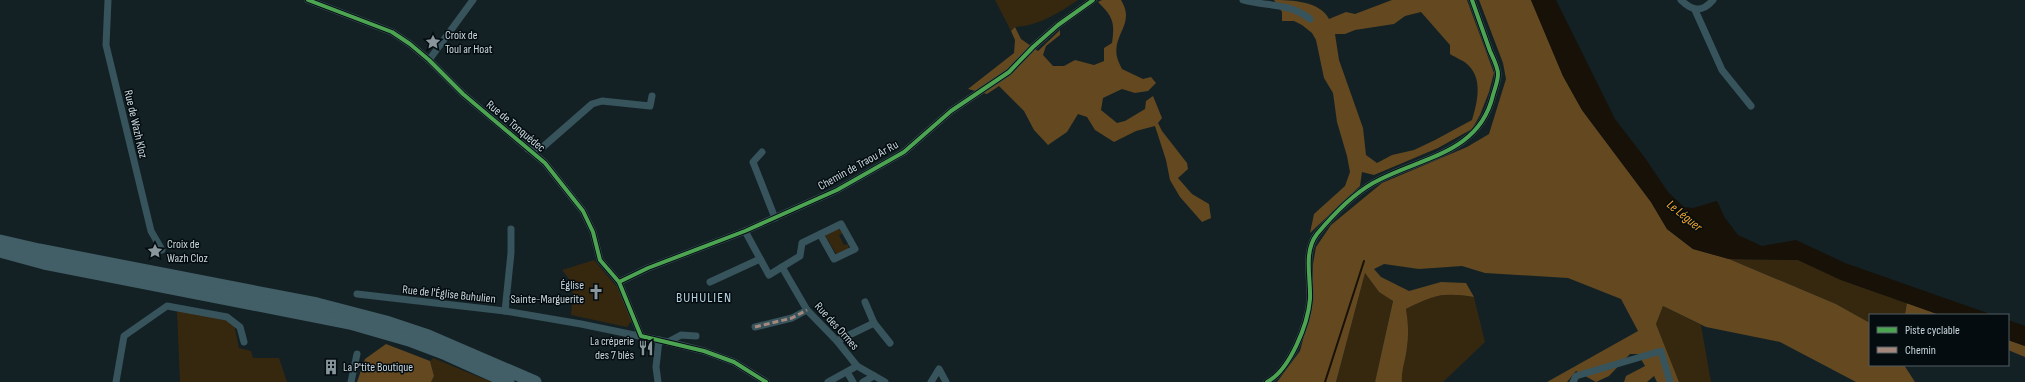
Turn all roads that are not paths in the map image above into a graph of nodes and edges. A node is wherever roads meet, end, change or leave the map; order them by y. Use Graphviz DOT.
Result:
graph roads {
  1 [pos="108,0"];
  2 [pos="308,0"];
  3 [pos="473,0"];
  4 [pos="1093,0"];
  5 [pos="1243,0"];
  6 [pos="1472,0"];
  7 [pos="1680,0"];
  8 [pos="1713,0"];
  9 [pos="1696,10"];
  10 [pos="1310,19"];
  11 [pos="429,60"];
  12 [pos="652,96"];
  13 [pos="1751,106"];
  14 [pos="526,148"];
  15 [pos="762,152"];
  16 [pos="775,218"];
  17 [pos="510,229"];
  18 [pos="745,231"];
  19 [pos="820,234"];
  20 [pos="0,241"];
  21 [pos="162,250"];
  22 [pos="0,251"];
  23 [pos="760,259"];
  24 [pos="782,267"];
  25 [pos="620,282"];
  26 [pos="710,282"];
  27 [pos="357,294"];
  28 [pos="865,302"];
  29 [pos="807,310"];
  30 [pos="505,311"];
  31 [pos="874,323"];
  32 [pos="755,327"];
  33 [pos="641,336"];
  34 [pos="696,336"];
  35 [pos="659,340"];
  36 [pos="837,341"];
  37 [pos="244,342"];
  38 [pos="668,342"];
  39 [pos="890,343"];
  40 [pos="357,354"];
  41 [pos="857,366"];
  42 [pos="847,372"];
  43 [pos="874,376"];
  44 [pos="116,382"];
  45 [pos="351,382"];
  46 [pos="508,382"];
  47 [pos="535,382"];
  48 [pos="658,382"];
  49 [pos="766,382"];
  50 [pos="828,382"];
  51 [pos="853,382"];
  52 [pos="863,382"];
  53 [pos="884,382"];
  54 [pos="931,382"];
  55 [pos="946,382"];
  56 [pos="1267,382"];
  57 [pos="1573,382"];
  58 [pos="1670,382"];
  1 -- 21 [label="street, Rue de Wazh Kloz"];
  2 -- 11 [label="street, Rue de Tonquédec"];
  3 -- 11 [label="street"];
  4 -- 16 [label="street, Chemin de Traou Ar Ru"];
  5 -- 10 [label="street"];
  6 -- 56 [label="street"];
  7 -- 9 [label="street"];
  8 -- 9 [label="street"];
  9 -- 13 [label="street"];
  11 -- 14 [label="street, Rue de Tonquédec"];
  12 -- 14 [label="street"];
  14 -- 25 [label="street, Rue de Tonquédec"];
  15 -- 16 [label="street"];
  16 -- 18 [label="street, Chemin de Traou Ar Ru"];
  17 -- 30 [label="street"];
  18 -- 23 [label="street"];
  18 -- 25 [label="street, Chemin de Traou Ar Ru"];
  19 -- 19 [label="street"];
  19 -- 24 [label="street"];
  20 -- 47 [label="highway"];
  22 -- 46 [label="highway"];
  23 -- 24 [label="street"];
  23 -- 26 [label="street"];
  24 -- 29 [label="street, Rue des Ormes"];
  25 -- 33 [label="street, Rue de Tonquédec"];
  27 -- 30 [label="street, Rue de l'Église Buhulien"];
  28 -- 31 [label="street"];
  29 -- 32 [label="street"];
  29 -- 36 [label="street, Rue des Ormes"];
  30 -- 33 [label="street, Rue de l'Église Buhulien"];
  31 -- 36 [label="street"];
  31 -- 39 [label="street"];
  33 -- 35 [label="street, Rue de l'Église Buhulien"];
  34 -- 38 [label="street"];
  35 -- 38 [label="street, Rue de l'Église Buhulien"];
  35 -- 48 [label="street"];
  36 -- 41 [label="street, Rue des Ormes"];
  37 -- 44 [label="street"];
  38 -- 49 [label="street, Rue de l'Église Buhulien"];
  40 -- 45 [label="street"];
  41 -- 42 [label="street"];
  41 -- 43 [label="street, Rue des Ormes"];
  42 -- 50 [label="street"];
  42 -- 51 [label="street"];
  43 -- 52 [label="street"];
  43 -- 53 [label="street, Rue des Ormes"];
  54 -- 55 [label="street"];
  57 -- 58 [label="street"];
}
